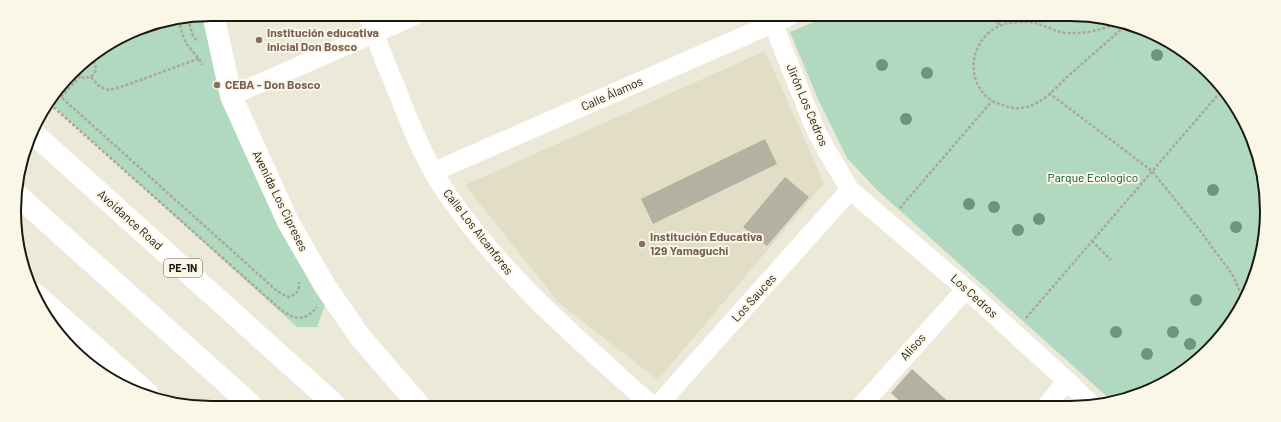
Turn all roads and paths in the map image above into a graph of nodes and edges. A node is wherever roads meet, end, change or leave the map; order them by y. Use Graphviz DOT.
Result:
graph roads {
  1 [pos="215,21"];
  2 [pos="370,21"];
  3 [pos="403,21"];
  4 [pos="769,21"];
  5 [pos="771,21"];
  6 [pos="998,21"];
  7 [pos="189,23"];
  8 [pos="180,24"];
  9 [pos="999,25"];
  10 [pos="1109,25"];
  11 [pos="1122,28"];
  12 [pos="374,34"];
  13 [pos="202,47"];
  14 [pos="200,58"];
  15 [pos="93,62"];
  16 [pos="202,65"];
  17 [pos="80,76"];
  18 [pos="91,77"];
  19 [pos="1049,93"];
  20 [pos="1219,93"];
  21 [pos="231,96"];
  22 [pos="992,101"];
  23 [pos="52,106"];
  24 [pos="36,136"];
  25 [pos="1152,171"];
  26 [pos="433,172"];
  27 [pos="850,190"];
  28 [pos="21,199"];
  29 [pos="887,222"];
  30 [pos="1092,241"];
  31 [pos="1112,260"];
  32 [pos="298,276"];
  33 [pos="966,289"];
  34 [pos="1241,293"];
  35 [pos="44,301"];
  36 [pos="318,303"];
  37 [pos="1026,318"];
  38 [pos="1067,381"];
  39 [pos="141,388"];
  40 [pos="1087,400"];
  41 [pos="247,401"];
  42 [pos="332,401"];
  43 [pos="416,401"];
  44 [pos="648,401"];
  45 [pos="662,401"];
  46 [pos="865,401"];
  47 [pos="1050,401"];
  1 -- 21 [label="main road, Avenida Los Cipreses"];
  2 -- 12 [label="street, Calle Los Alcanfores"];
  3 -- 12 [label="street"];
  4 -- 26 [label="street, Calle Álamos"];
  5 -- 27 [label="street, Jirón Los Cedros"];
  6 -- 9 [label="path"];
  7 -- 13 [label="path"];
  8 -- 14 [label="path"];
  9 -- 10 [label="path"];
  9 -- 22 [label="path"];
  11 -- 19 [label="path"];
  12 -- 21 [label="street"];
  12 -- 26 [label="street, Calle Los Alcanfores"];
  14 -- 16 [label="path"];
  14 -- 18 [label="path"];
  15 -- 18 [label="path"];
  17 -- 18 [label="path"];
  17 -- 32 [label="path"];
  19 -- 22 [label="path"];
  19 -- 25 [label="path"];
  20 -- 25 [label="path"];
  21 -- 43 [label="main road, Avenida Los Cipreses"];
  22 -- 29 [label="path"];
  23 -- 36 [label="path"];
  24 -- 42 [label="main road, Avoidance Road / PE-1N"];
  25 -- 30 [label="path"];
  25 -- 34 [label="path"];
  26 -- 44 [label="street, Calle Los Alcanfores"];
  27 -- 29 [label="street, Los Cedros"];
  27 -- 45 [label="street, Los Sauces"];
  28 -- 41 [label="main road"];
  29 -- 33 [label="street, Los Cedros"];
  30 -- 31 [label="path"];
  30 -- 37 [label="path"];
  33 -- 38 [label="street, Los Cedros"];
  33 -- 46 [label="street, Alisos"];
  35 -- 39 [label="main road"];
  38 -- 40 [label="street, Los Cedros"];
  38 -- 47 [label="street"];
}
